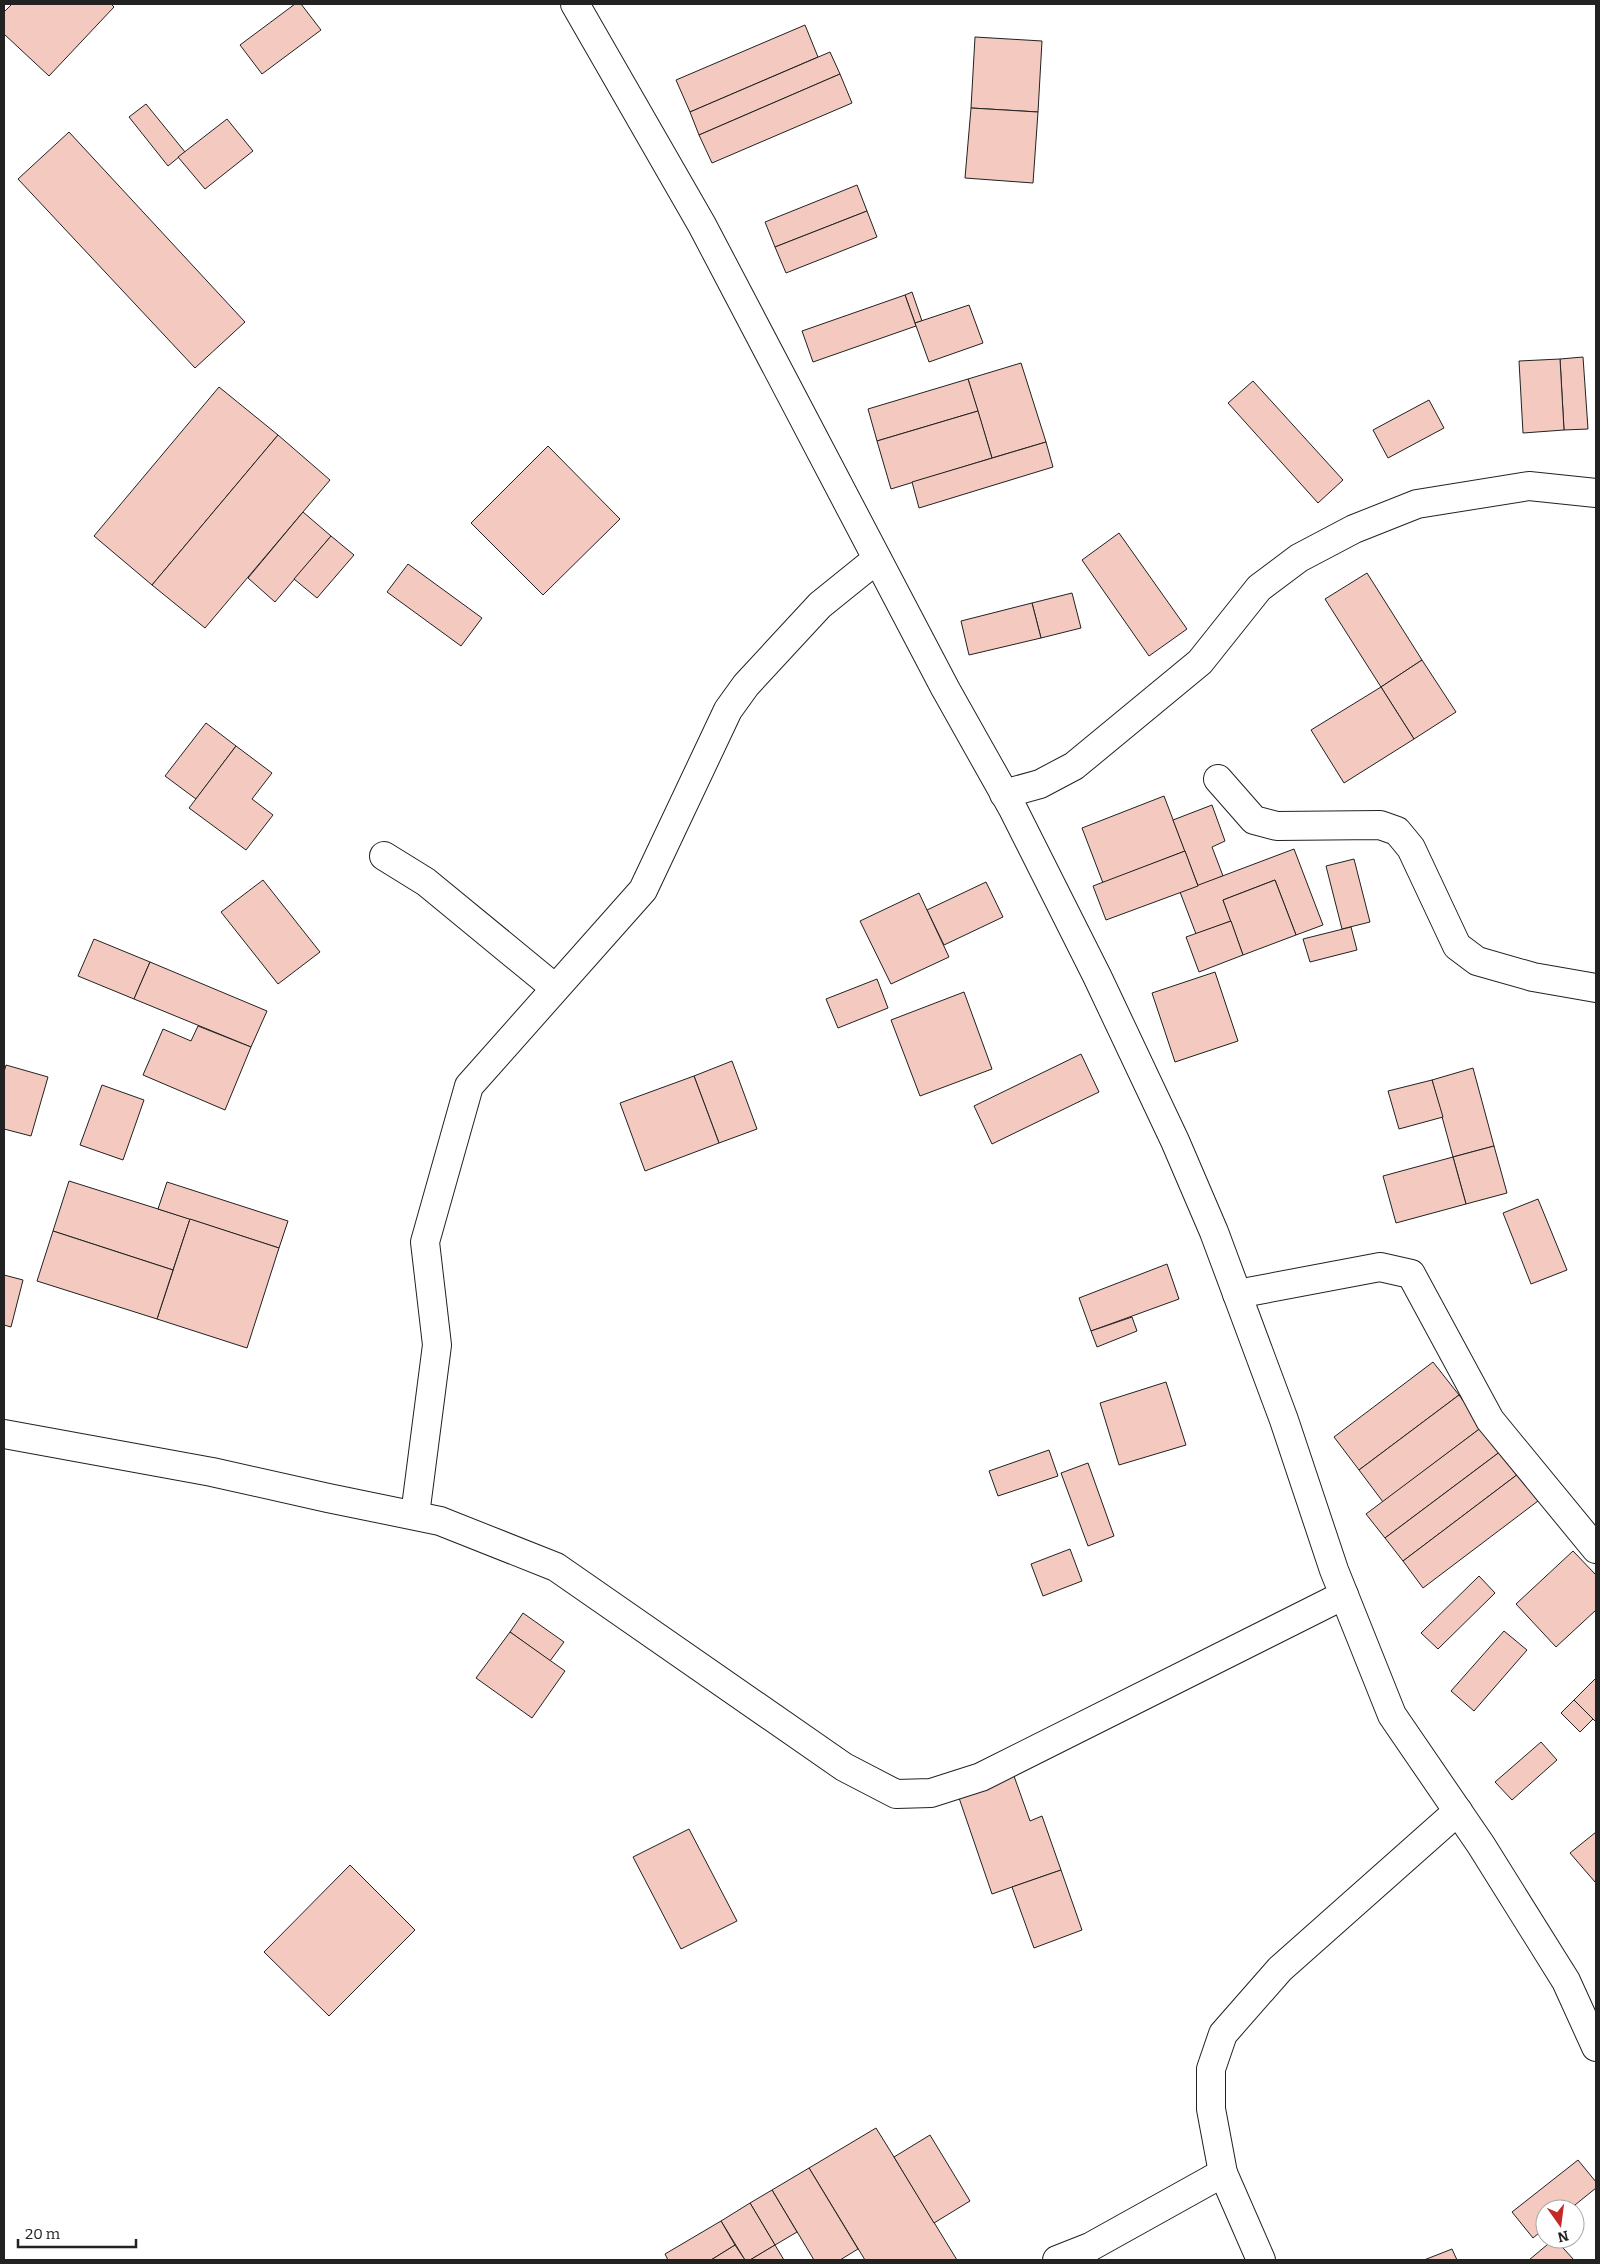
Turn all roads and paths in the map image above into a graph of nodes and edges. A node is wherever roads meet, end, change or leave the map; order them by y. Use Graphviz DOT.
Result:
graph roads {
  1 [pos="575,4"];
  2 [pos="1596,493"];
  3 [pos="878,559"];
  4 [pos="1218,780"];
  5 [pos="1004,794"];
  6 [pos="384,856"];
  7 [pos="555,988"];
  8 [pos="1596,988"];
  9 [pos="1237,1294"];
  10 [pos="4,1434"];
  11 [pos="415,1515"];
  12 [pos="1596,1549"];
  13 [pos="1344,1595"];
  14 [pos="1458,1811"];
  15 [pos="1596,2047"];
  16 [pos="1223,2173"];
  17 [pos="1057,2260"];
  18 [pos="1261,2260"];
  1 -- 3 [label="street"];
  2 -- 5 [label="street"];
  3 -- 5 [label="street"];
  3 -- 7 [label="street"];
  4 -- 8 [label="street"];
  5 -- 9 [label="street"];
  6 -- 7 [label="street"];
  7 -- 11 [label="street"];
  9 -- 12 [label="street"];
  9 -- 13 [label="street"];
  10 -- 11 [label="street"];
  11 -- 13 [label="street"];
  13 -- 14 [label="street"];
  14 -- 15 [label="street"];
  14 -- 16 [label="street"];
  16 -- 17 [label="street"];
  16 -- 18 [label="street"];
}
